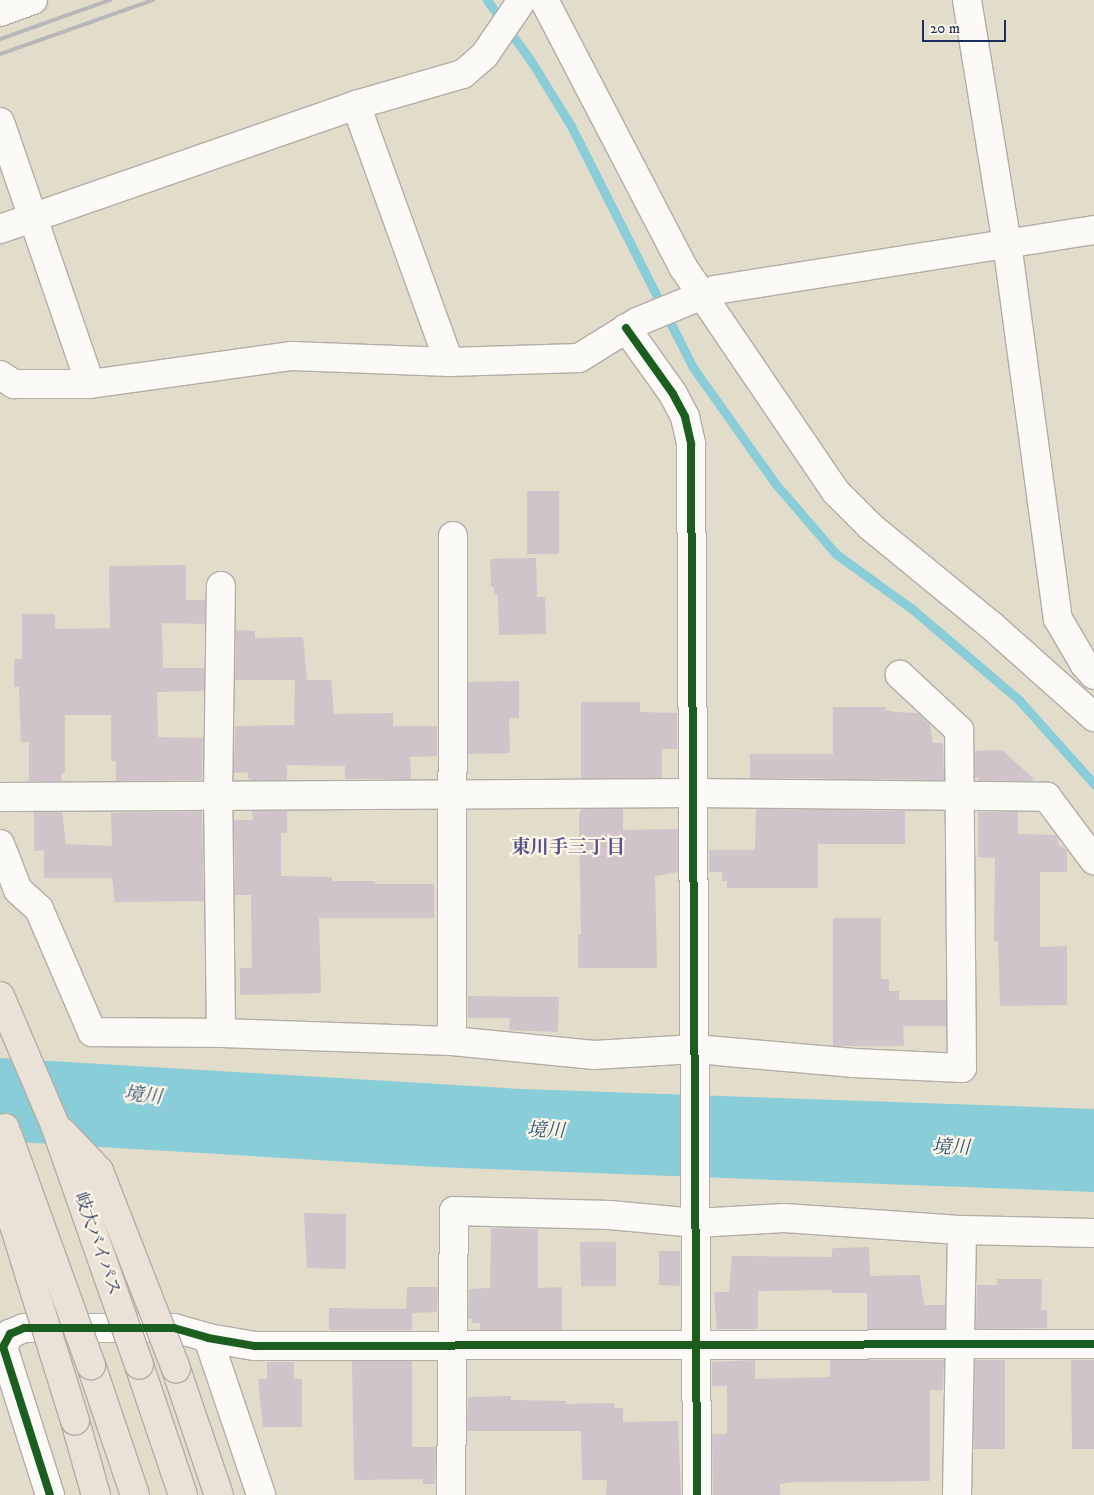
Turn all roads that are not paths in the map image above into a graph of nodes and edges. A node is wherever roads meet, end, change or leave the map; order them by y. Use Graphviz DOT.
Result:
graph roads {
  1 [pos="33,0"];
  2 [pos="522,0"];
  3 [pos="544,0"];
  4 [pos="966,0"];
  5 [pos="0,12"];
  6 [pos="356,105"];
  7 [pos="0,122"];
  8 [pos="35,217"];
  9 [pos="0,229"];
  10 [pos="1094,230"];
  11 [pos="1007,243"];
  12 [pos="694,296"];
  13 [pos="632,325"];
  14 [pos="449,362"];
  15 [pos="0,375"];
  16 [pos="90,384"];
  17 [pos="453,536"];
  18 [pos="221,586"];
  19 [pos="900,675"];
  20 [pos="1094,675"];
  21 [pos="1094,717"];
  22 [pos="692,793"];
  23 [pos="960,794"];
  24 [pos="218,795"];
  25 [pos="454,796"];
  26 [pos="0,797"];
  27 [pos="0,844"];
  28 [pos="1094,860"];
  29 [pos="9,894"];
  30 [pos="0,996"];
  31 [pos="221,1033"];
  32 [pos="452,1041"];
  33 [pos="695,1060"];
  34 [pos="2,1122"];
  35 [pos="55,1125"];
  36 [pos="696,1215"];
  37 [pos="962,1230"];
  38 [pos="1094,1234"];
  39 [pos="208,1338"];
  40 [pos="694,1343"];
  41 [pos="960,1343"];
  42 [pos="454,1344"];
  43 [pos="1094,1344"];
  44 [pos="2,1347"];
  45 [pos="50,1495"];
  46 [pos="96,1495"];
  47 [pos="135,1495"];
  48 [pos="183,1495"];
  49 [pos="219,1495"];
  50 [pos="261,1495"];
  51 [pos="450,1495"];
  52 [pos="697,1495"];
  53 [pos="957,1495"];
  1 -- 5 [label="street"];
  2 -- 6 [label="street"];
  3 -- 12 [label="street"];
  4 -- 11 [label="street"];
  6 -- 8 [label="street"];
  6 -- 14 [label="street"];
  7 -- 8 [label="street"];
  8 -- 9 [label="street"];
  8 -- 16 [label="street"];
  10 -- 11 [label="street"];
  11 -- 12 [label="street"];
  11 -- 20 [label="street"];
  12 -- 13 [label="street"];
  12 -- 21 [label="street"];
  13 -- 14 [label="street"];
  13 -- 22 [label="street"];
  14 -- 16 [label="street"];
  15 -- 16 [label="street"];
  17 -- 25 [label="street"];
  18 -- 24 [label="street"];
  19 -- 23 [label="street"];
  22 -- 23 [label="street"];
  22 -- 25 [label="street"];
  22 -- 33 [label="street"];
  23 -- 28 [label="street"];
  23 -- 33 [label="street"];
  24 -- 25 [label="street"];
  24 -- 26 [label="street"];
  24 -- 31 [label="street"];
  25 -- 32 [label="street"];
  27 -- 29 [label="street"];
  29 -- 31 [label="street"];
  30 -- 35 [label="highway, 岐大バイパス, bridge"];
  31 -- 32 [label="street"];
  32 -- 33 [label="street"];
  33 -- 36 [label="street"];
  34 -- 46 [label="highway, bridge"];
  34 -- 47 [label="highway, bridge"];
  35 -- 48 [label="highway, 岐大バイパス, bridge"];
  35 -- 49 [label="highway, bridge"];
  36 -- 37 [label="street"];
  36 -- 40 [label="street"];
  36 -- 42 [label="street"];
  37 -- 38 [label="street"];
  37 -- 41 [label="street"];
  39 -- 42 [label="street"];
  39 -- 44 [label="street"];
  39 -- 50 [label="street"];
  40 -- 41 [label="street"];
  40 -- 42 [label="street"];
  40 -- 52 [label="street"];
  41 -- 43 [label="street"];
  41 -- 53 [label="street"];
  42 -- 51 [label="street"];
  44 -- 45 [label="street"];
}
